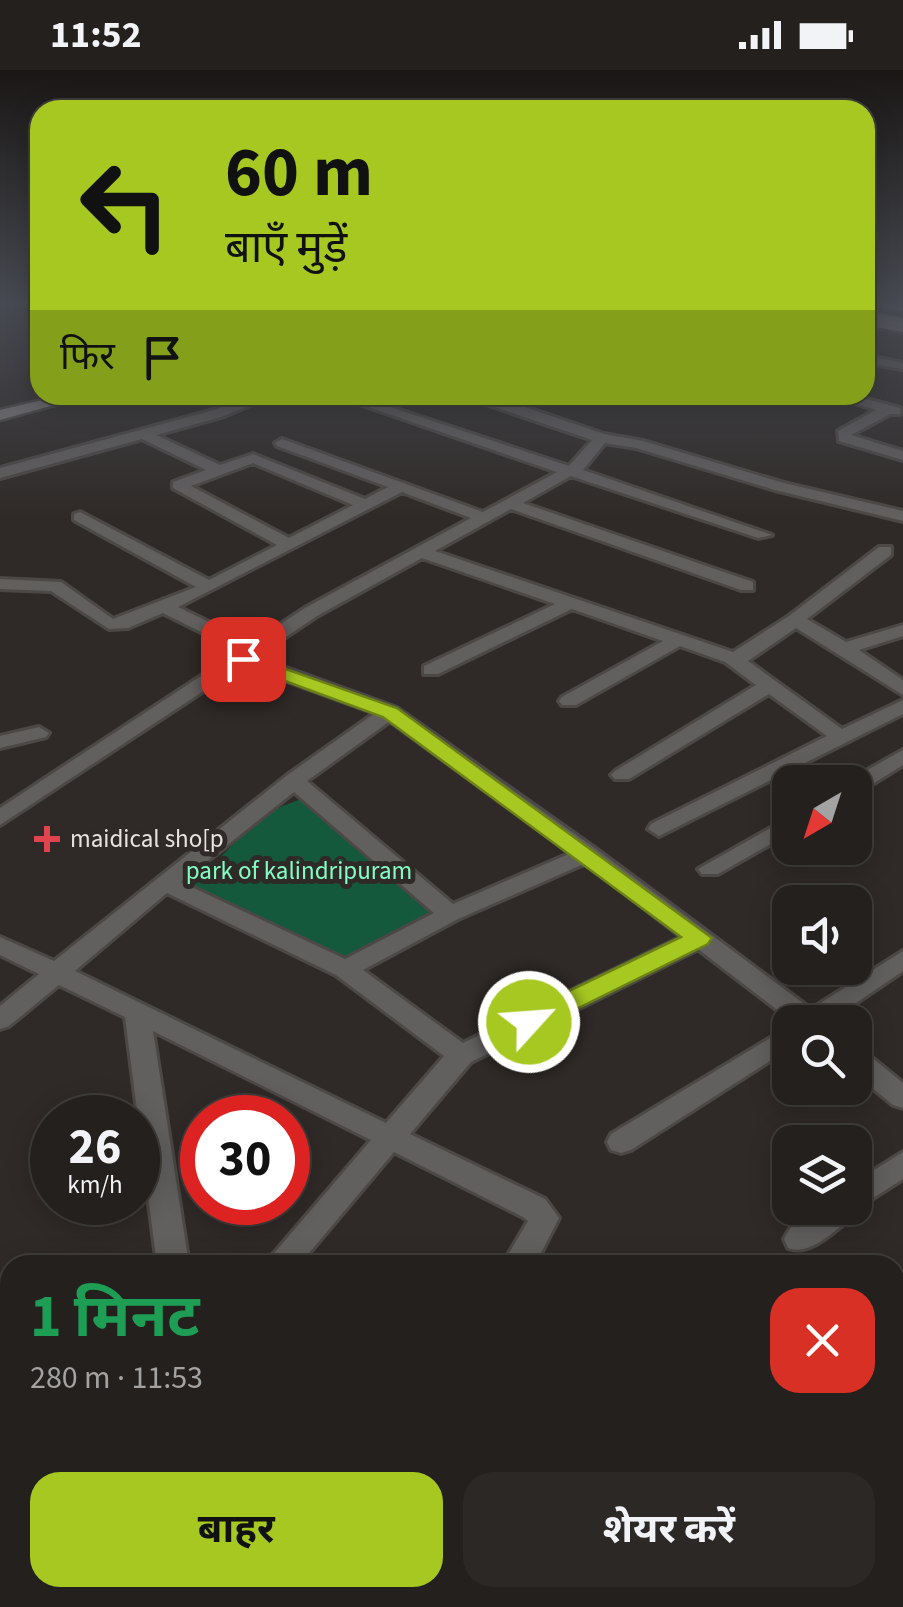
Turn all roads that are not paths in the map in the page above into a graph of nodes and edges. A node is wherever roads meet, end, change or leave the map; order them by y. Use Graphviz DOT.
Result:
graph roads {
  1 [pos="30,399"];
  2 [pos="44,405"];
  3 [pos="235,405"];
  4 [pos="373,405"];
  5 [pos="507,405"];
  6 [pos="0,406"];
  7 [pos="896,411"];
  8 [pos="0,416"];
  9 [pos="144,434"];
  10 [pos="601,438"];
  11 [pos="282,443"];
  12 [pos="903,456"];
  13 [pos="217,469"];
  14 [pos="569,470"];
  15 [pos="0,473"];
  16 [pos="398,488"];
  17 [pos="508,503"];
  18 [pos="366,505"];
  19 [pos="903,516"];
  20 [pos="80,517"];
  21 [pos="482,517"];
  22 [pos="764,534"];
  23 [pos="289,545"];
  24 [pos="885,550"];
  25 [pos="420,552"];
  26 [pos="0,584"];
  27 [pos="748,586"];
  28 [pos="209,587"];
  29 [pos="571,603"];
  30 [pos="166,608"];
  31 [pos="795,620"];
  32 [pos="903,630"];
  33 [pos="676,641"];
  34 [pos="844,649"];
  35 [pos="249,655"];
  36 [pos="732,658"];
  37 [pos="431,670"];
  38 [pos="769,686"];
  39 [pos="903,689"];
  40 [pos="569,701"];
  41 [pos="903,706"];
  42 [pos="390,712"];
  43 [pos="39,733"];
  44 [pos="841,738"];
  45 [pos="0,742"];
  46 [pos="903,756"];
  47 [pos="622,775"];
  48 [pos="872,775"];
  49 [pos="294,781"];
  50 [pos="0,818"];
  51 [pos="659,829"];
  52 [pos="772,834"];
  53 [pos="588,854"];
  54 [pos="710,869"];
  55 [pos="165,883"];
  56 [pos="450,914"];
  57 [pos="700,938"];
  58 [pos="0,945"];
  59 [pos="903,958"];
  60 [pos="345,969"];
  61 [pos="60,972"];
  62 [pos="788,1005"];
  63 [pos="835,1005"];
  64 [pos="137,1013"];
  65 [pos="0,1020"];
  66 [pos="772,1046"];
  67 [pos="460,1055"];
  68 [pos="872,1073"];
  69 [pos="903,1098"];
  70 [pos="391,1137"];
  71 [pos="621,1142"];
  72 [pos="903,1163"];
  73 [pos="872,1186"];
  74 [pos="818,1225"];
  75 [pos="799,1239"];
  76 [pos="172,1255"];
  77 [pos="289,1255"];
  78 [pos="525,1255"];
  1 -- 6 [label="main road"];
  2 -- 8 [label="main road"];
  3 -- 9 [label="street"];
  4 -- 14 [label="street"];
  5 -- 10 [label="street"];
  7 -- 12 [label="street"];
  9 -- 13 [label="street"];
  9 -- 15 [label="street"];
  10 -- 14 [label="street"];
  10 -- 19 [label="street"];
  11 -- 16 [label="street"];
  13 -- 18 [label="street"];
  13 -- 23 [label="street"];
  14 -- 17 [label="street"];
  14 -- 22 [label="street"];
  16 -- 18 [label="street"];
  16 -- 21 [label="street"];
  17 -- 21 [label="street"];
  17 -- 27 [label="street"];
  18 -- 23 [label="street"];
  20 -- 28 [label="street"];
  21 -- 25 [label="street"];
  23 -- 28 [label="street"];
  24 -- 31 [label="street"];
  25 -- 29 [label="street"];
  25 -- 35 [label="street"];
  26 -- 30 [label="street"];
  28 -- 30 [label="street"];
  29 -- 33 [label="street"];
  29 -- 37 [label="street"];
  30 -- 35 [label="street"];
  31 -- 34 [label="street"];
  31 -- 36 [label="street"];
  32 -- 34 [label="street"];
  33 -- 36 [label="street"];
  33 -- 40 [label="street"];
  34 -- 39 [label="street"];
  35 -- 42 [label="street"];
  35 -- 50 [label="street"];
  36 -- 38 [label="street"];
  38 -- 44 [label="street"];
  38 -- 47 [label="street"];
  41 -- 44 [label="street"];
  42 -- 49 [label="street"];
  42 -- 53 [label="street"];
  43 -- 45 [label="street"];
  44 -- 51 [label="street"];
  46 -- 48 [label="street"];
  49 -- 55 [label="street"];
  49 -- 56 [label="street"];
  52 -- 54 [label="street"];
  53 -- 56 [label="street"];
  53 -- 57 [label="street"];
  55 -- 60 [label="street"];
  55 -- 61 [label="street"];
  56 -- 60 [label="street"];
  57 -- 62 [label="street"];
  57 -- 67 [label="street"];
  58 -- 61 [label="street"];
  59 -- 63 [label="street"];
  60 -- 67 [label="street"];
  61 -- 64 [label="street"];
  61 -- 65 [label="street"];
  64 -- 70 [label="street"];
  64 -- 76 [label="street"];
  66 -- 71 [label="street"];
  67 -- 70 [label="street"];
  68 -- 69 [label="street"];
  70 -- 77 [label="street"];
  70 -- 78 [label="street"];
  72 -- 73 [label="street"];
  74 -- 75 [label="street"];
}
